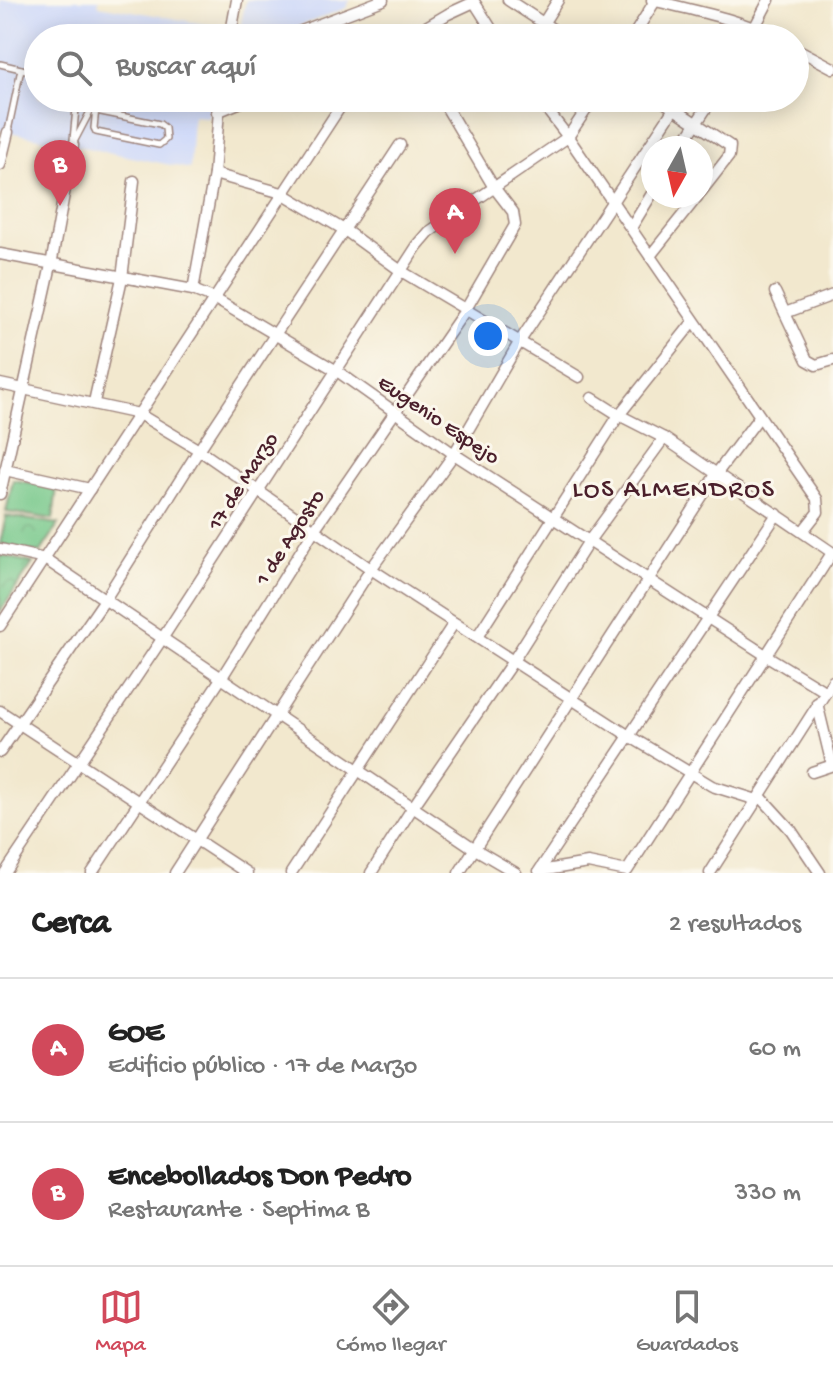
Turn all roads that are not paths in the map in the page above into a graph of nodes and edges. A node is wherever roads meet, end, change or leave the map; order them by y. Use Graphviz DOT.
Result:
graph roads {
  1 [pos="237,0"];
  2 [pos="383,0"];
  3 [pos="508,0"];
  4 [pos="558,0"];
  5 [pos="653,0"];
  6 [pos="769,0"];
  7 [pos="474,1"];
  8 [pos="542,23"];
  9 [pos="233,24"];
  10 [pos="320,24"];
  11 [pos="430,24"];
  12 [pos="488,24"];
  13 [pos="640,24"];
  14 [pos="744,24"];
  15 [pos="757,24"];
  16 [pos="809,55"];
  17 [pos="0,64"];
  18 [pos="833,68"];
  19 [pos="21,69"];
  20 [pos="24,70"];
  21 [pos="76,112"];
  22 [pos="91,112"];
  23 [pos="96,112"];
  24 [pos="101,112"];
  25 [pos="217,112"];
  26 [pos="337,112"];
  27 [pos="449,112"];
  28 [pos="549,112"];
  29 [pos="585,112"];
  30 [pos="672,112"];
  31 [pos="679,112"];
  32 [pos="704,112"];
  33 [pos="697,122"];
  34 [pos="8,132"];
  35 [pos="688,136"];
  36 [pos="568,137"];
  37 [pos="73,145"];
  38 [pos="400,145"];
  39 [pos="0,165"];
  40 [pos="214,174"];
  41 [pos="713,175"];
  42 [pos="134,181"];
  43 [pos="493,186"];
  44 [pos="282,193"];
  45 [pos="611,201"];
  46 [pos="643,208"];
  47 [pos="688,208"];
  48 [pos="631,228"];
  49 [pos="346,231"];
  50 [pos="0,254"];
  51 [pos="650,256"];
  52 [pos="51,265"];
  53 [pos="401,271"];
  54 [pos="122,278"];
  55 [pos="193,290"];
  56 [pos="775,292"];
  57 [pos="833,295"];
  58 [pos="215,299"];
  59 [pos="466,309"];
  60 [pos="785,313"];
  61 [pos="693,322"];
  62 [pos="276,334"];
  63 [pos="520,341"];
  64 [pos="833,360"];
  65 [pos="337,371"];
  66 [pos="579,377"];
  67 [pos="0,384"];
  68 [pos="24,388"];
  69 [pos="592,398"];
  70 [pos="94,402"];
  71 [pos="139,414"];
  72 [pos="395,414"];
  73 [pos="619,415"];
  74 [pos="759,417"];
  75 [pos="664,438"];
  76 [pos="199,450"];
  77 [pos="454,454"];
  78 [pos="5,470"];
  79 [pos="717,473"];
  80 [pos="90,489"];
  81 [pos="258,491"];
  82 [pos="0,494"];
  83 [pos="777,514"];
  84 [pos="554,517"];
  85 [pos="314,530"];
  86 [pos="803,531"];
  87 [pos="589,541"];
  88 [pos="0,549"];
  89 [pos="833,553"];
  90 [pos="45,559"];
  91 [pos="371,569"];
  92 [pos="647,580"];
  93 [pos="104,601"];
  94 [pos="709,619"];
  95 [pos="454,623"];
  96 [pos="0,626"];
  97 [pos="162,639"];
  98 [pos="767,656"];
  99 [pos="513,661"];
  100 [pos="222,677"];
  101 [pos="833,681"];
  102 [pos="826,692"];
  103 [pos="571,697"];
  104 [pos="817,703"];
  105 [pos="0,711"];
  106 [pos="276,714"];
  107 [pos="20,722"];
  108 [pos="629,736"];
  109 [pos="0,752"];
  110 [pos="79,764"];
  111 [pos="833,765"];
  112 [pos="357,769"];
  113 [pos="812,772"];
  114 [pos="689,773"];
  115 [pos="758,798"];
  116 [pos="138,803"];
  117 [pos="413,807"];
  118 [pos="197,842"];
  119 [pos="475,849"];
  120 [pos="539,872"];
  121 [pos="628,872"];
  122 [pos="5,873"];
  123 [pos="92,873"];
  124 [pos="175,873"];
  125 [pos="247,873"];
  126 [pos="291,873"];
  127 [pos="371,873"];
  128 [pos="459,873"];
  129 [pos="516,873"];
  130 [pos="710,873"];
  131 [pos="820,873"];
  1 -- 9 [label="street"];
  2 -- 10 [label="street"];
  3 -- 8 [label="street"];
  4 -- 8 [label="street"];
  5 -- 13 [label="street"];
  5 -- 14 [label="street"];
  6 -- 15 [label="street"];
  7 -- 11 [label="street"];
  7 -- 12 [label="street"];
  16 -- 18 [label="street"];
  17 -- 19 [label="lane"];
  19 -- 20 [label="lane"];
  19 -- 34 [label="lane"];
  21 -- 37 [label="lane"];
  22 -- 37 [label="lane"];
  23 -- 24 [label="lane"];
  25 -- 40 [label="street"];
  26 -- 44 [label="street"];
  27 -- 43 [label="street"];
  28 -- 36 [label="street"];
  29 -- 36 [label="street"];
  30 -- 45 [label="street"];
  31 -- 33 [label="street"];
  32 -- 33 [label="street"];
  33 -- 35 [label="street"];
  33 -- 41 [label="street"];
  34 -- 39 [label="street"];
  36 -- 43 [label="street, 17 de Marzo"];
  36 -- 45 [label="street"];
  37 -- 52 [label="street"];
  38 -- 49 [label="street"];
  40 -- 44 [label="street"];
  40 -- 55 [label="street"];
  42 -- 54 [label="street"];
  43 -- 53 [label="street, 17 de Marzo"];
  43 -- 59 [label="street, 1 de Agosto"];
  44 -- 49 [label="street"];
  44 -- 58 [label="street"];
  45 -- 48 [label="street"];
  45 -- 63 [label="street"];
  46 -- 48 [label="street"];
  47 -- 51 [label="street"];
  48 -- 51 [label="street"];
  49 -- 53 [label="street"];
  49 -- 62 [label="street"];
  50 -- 52 [label="street, Eugenio Espejo"];
  51 -- 61 [label="street"];
  52 -- 54 [label="street, Eugenio Espejo"];
  52 -- 68 [label="street"];
  53 -- 59 [label="street"];
  53 -- 65 [label="street, 17 de Marzo"];
  54 -- 55 [label="street, Eugenio Espejo"];
  54 -- 70 [label="street"];
  55 -- 58 [label="street, Eugenio Espejo"];
  56 -- 60 [label="street"];
  57 -- 60 [label="street"];
  58 -- 62 [label="street, Eugenio Espejo"];
  58 -- 71 [label="street"];
  59 -- 63 [label="street"];
  59 -- 72 [label="street, 1 de Agosto"];
  60 -- 64 [label="street"];
  61 -- 73 [label="street"];
  61 -- 74 [label="street"];
  62 -- 65 [label="street, Eugenio Espejo"];
  62 -- 76 [label="street"];
  63 -- 66 [label="street"];
  63 -- 77 [label="street"];
  65 -- 72 [label="street, Eugenio Espejo"];
  65 -- 81 [label="street, 17 de Marzo"];
  67 -- 68 [label="street"];
  68 -- 70 [label="street"];
  68 -- 78 [label="street"];
  69 -- 73 [label="street"];
  70 -- 71 [label="street"];
  71 -- 76 [label="street"];
  71 -- 80 [label="street"];
  72 -- 77 [label="street, Eugenio Espejo"];
  72 -- 85 [label="street, 1 de Agosto"];
  73 -- 75 [label="street"];
  73 -- 84 [label="street"];
  74 -- 79 [label="street"];
  74 -- 86 [label="street"];
  75 -- 79 [label="street"];
  75 -- 87 [label="street"];
  76 -- 81 [label="street"];
  76 -- 93 [label="street"];
  77 -- 84 [label="street, Eugenio Espejo"];
  77 -- 91 [label="street"];
  78 -- 80 [label="street"];
  78 -- 82 [label="street"];
  79 -- 83 [label="street"];
  79 -- 92 [label="street"];
  80 -- 90 [label="street"];
  81 -- 85 [label="street"];
  81 -- 97 [label="street, 17 de Marzo"];
  83 -- 86 [label="street"];
  83 -- 94 [label="street"];
  84 -- 87 [label="street, Eugenio Espejo"];
  84 -- 95 [label="street"];
  85 -- 91 [label="street"];
  85 -- 100 [label="street, 1 de Agosto"];
  86 -- 89 [label="street"];
  87 -- 92 [label="street, Eugenio Espejo"];
  87 -- 99 [label="street"];
  88 -- 90 [label="street"];
  89 -- 98 [label="street"];
  90 -- 93 [label="street"];
  90 -- 96 [label="street"];
  91 -- 95 [label="street"];
  91 -- 106 [label="street"];
  92 -- 94 [label="street, Eugenio Espejo"];
  92 -- 103 [label="street"];
  93 -- 97 [label="street"];
  93 -- 107 [label="street"];
  94 -- 98 [label="street, Eugenio Espejo"];
  94 -- 108 [label="street"];
  95 -- 99 [label="street"];
  95 -- 112 [label="street"];
  97 -- 100 [label="street"];
  97 -- 110 [label="street, 17 de Marzo"];
  98 -- 102 [label="street, Eugenio Espejo"];
  98 -- 114 [label="street"];
  99 -- 103 [label="street"];
  99 -- 117 [label="street"];
  100 -- 106 [label="street"];
  100 -- 116 [label="street, 1 de Agosto"];
  101 -- 102 [label="street"];
  102 -- 104 [label="street"];
  103 -- 108 [label="street"];
  103 -- 119 [label="street"];
  104 -- 111 [label="street"];
  104 -- 115 [label="street"];
  105 -- 107 [label="street"];
  106 -- 112 [label="street"];
  106 -- 118 [label="street"];
  107 -- 109 [label="street"];
  107 -- 110 [label="street"];
  108 -- 114 [label="street"];
  108 -- 120 [label="street"];
  110 -- 116 [label="street"];
  110 -- 122 [label="street, 17 de Marzo"];
  111 -- 113 [label="street"];
  112 -- 117 [label="street"];
  112 -- 126 [label="street"];
  114 -- 115 [label="street"];
  114 -- 121 [label="street"];
  115 -- 130 [label="street"];
  115 -- 131 [label="street"];
  116 -- 118 [label="street"];
  116 -- 123 [label="street, 1 de Agosto"];
  117 -- 119 [label="street"];
  117 -- 127 [label="street"];
  118 -- 124 [label="street"];
  118 -- 125 [label="street"];
  119 -- 128 [label="street"];
  119 -- 129 [label="street"];
  120 -- 121 [label="street"];
}
